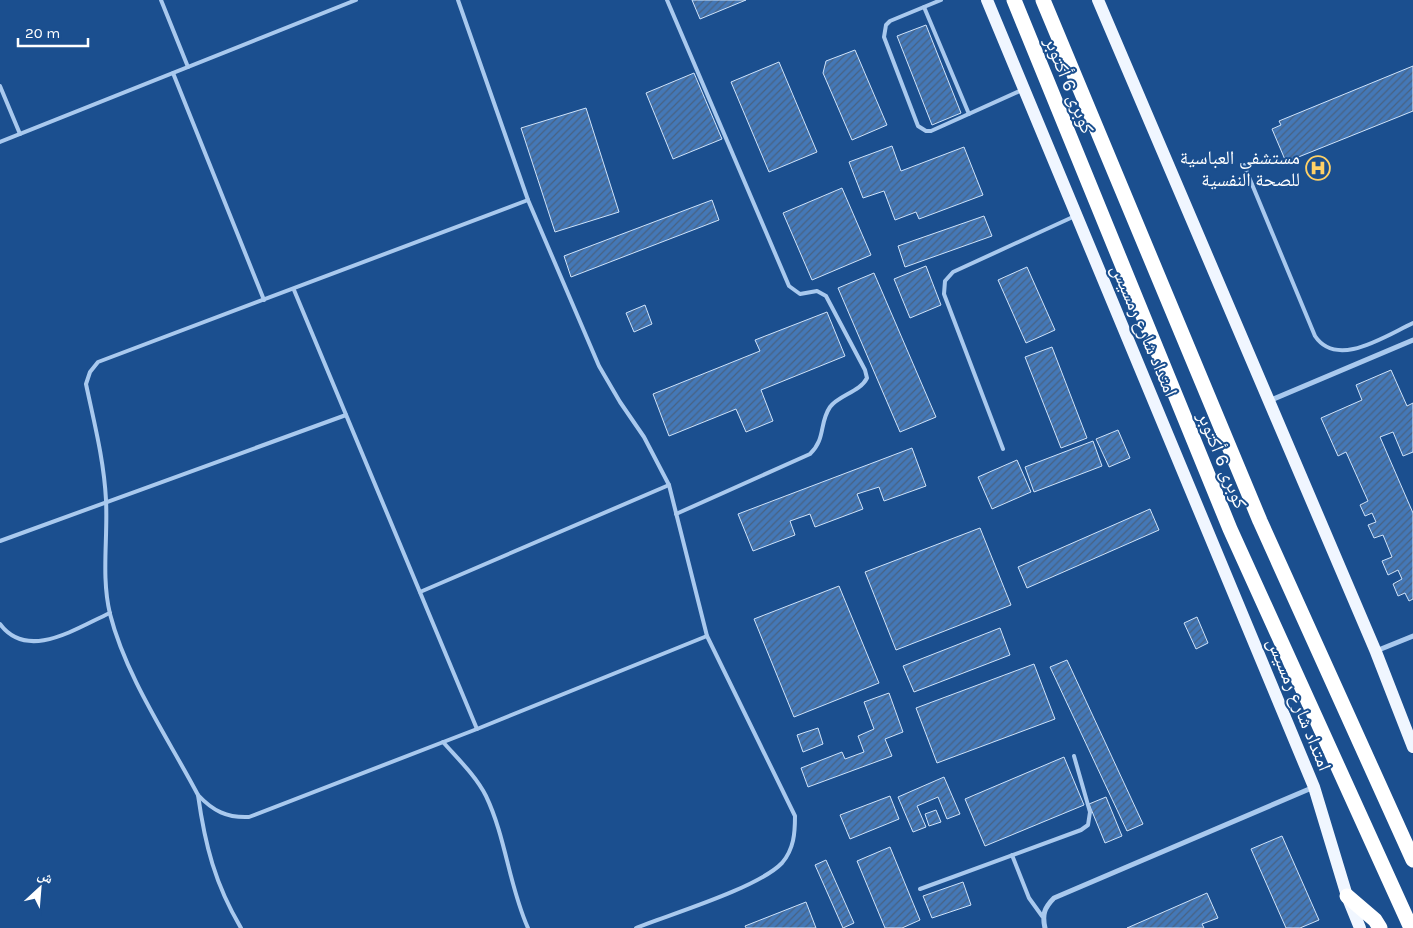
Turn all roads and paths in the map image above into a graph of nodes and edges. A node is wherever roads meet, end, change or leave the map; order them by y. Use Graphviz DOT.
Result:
graph roads {
  1 [pos="160,0"];
  2 [pos="356,0"];
  3 [pos="458,0"];
  4 [pos="667,0"];
  5 [pos="942,0"];
  6 [pos="987,0"];
  7 [pos="1014,0"];
  8 [pos="1043,0"];
  9 [pos="1098,0"];
  10 [pos="344,2"];
  11 [pos="924,7"];
  12 [pos="188,67"];
  13 [pos="174,73"];
  14 [pos="0,86"];
  15 [pos="1024,89"];
  16 [pos="969,114"];
  17 [pos="20,134"];
  18 [pos="0,142"];
  19 [pos="1244,165"];
  20 [pos="528,200"];
  21 [pos="1078,215"];
  22 [pos="294,290"];
  23 [pos="264,300"];
  24 [pos="1413,323"];
  25 [pos="1413,340"];
  26 [pos="1269,401"];
  27 [pos="346,415"];
  28 [pos="1003,449"];
  29 [pos="669,485"];
  30 [pos="106,502"];
  31 [pos="676,514"];
  32 [pos="0,541"];
  33 [pos="420,592"];
  34 [pos="110,613"];
  35 [pos="0,624"];
  36 [pos="707,636"];
  37 [pos="1413,636"];
  38 [pos="1376,652"];
  39 [pos="477,729"];
  40 [pos="443,742"];
  41 [pos="1413,747"];
  42 [pos="1074,756"];
  43 [pos="1314,787"];
  44 [pos="198,795"];
  45 [pos="1012,855"];
  46 [pos="1413,860"];
  47 [pos="920,889"];
  48 [pos="1346,896"];
  49 [pos="1042,916"];
  50 [pos="241,928"];
  51 [pos="528,928"];
  52 [pos="636,928"];
  53 [pos="1045,928"];
  54 [pos="1360,928"];
  55 [pos="1380,928"];
  56 [pos="1411,928"];
  1 -- 12 [label="lane"];
  2 -- 10 [label="lane"];
  3 -- 20 [label="lane"];
  4 -- 31 [label="lane"];
  5 -- 11 [label="lane"];
  6 -- 15 [label="main road, امتداد شارع رمسيس"];
  7 -- 56 [label="highway, كوبرى 6 أكتوبر"];
  8 -- 46 [label="highway, كوبرى 6 أكتوبر"];
  9 -- 26 [label="main road"];
  10 -- 12 [label="lane"];
  11 -- 16 [label="lane"];
  11 -- 16 [label="lane"];
  12 -- 13 [label="lane"];
  13 -- 17 [label="lane"];
  13 -- 23 [label="lane"];
  14 -- 17 [label="lane"];
  15 -- 16 [label="lane"];
  15 -- 21 [label="main road, امتداد شارع رمسيس"];
  17 -- 18 [label="lane"];
  19 -- 24 [label="lane"];
  20 -- 22 [label="lane"];
  20 -- 29 [label="lane"];
  21 -- 28 [label="lane"];
  21 -- 43 [label="main road, امتداد شارع رمسيس"];
  22 -- 23 [label="lane"];
  22 -- 27 [label="lane"];
  23 -- 30 [label="lane"];
  25 -- 26 [label="street"];
  26 -- 38 [label="main road"];
  27 -- 30 [label="lane"];
  27 -- 33 [label="lane"];
  29 -- 31 [label="lane"];
  29 -- 33 [label="lane"];
  30 -- 32 [label="lane"];
  30 -- 34 [label="lane"];
  31 -- 36 [label="lane"];
  33 -- 39 [label="lane"];
  34 -- 35 [label="lane"];
  34 -- 44 [label="lane"];
  36 -- 39 [label="lane"];
  36 -- 52 [label="lane"];
  37 -- 38 [label="street"];
  38 -- 41 [label="main road"];
  39 -- 40 [label="lane"];
  40 -- 44 [label="lane"];
  40 -- 51 [label="lane"];
  42 -- 45 [label="lane"];
  43 -- 48 [label="main road, امتداد شارع رمسيس"];
  43 -- 49 [label="street"];
  44 -- 50 [label="lane"];
  45 -- 47 [label="lane"];
  45 -- 49 [label="lane"];
  48 -- 54 [label="main road, امتداد شارع رمسيس"];
  48 -- 55 [label="highway"];
  49 -- 53 [label="street"];
}
